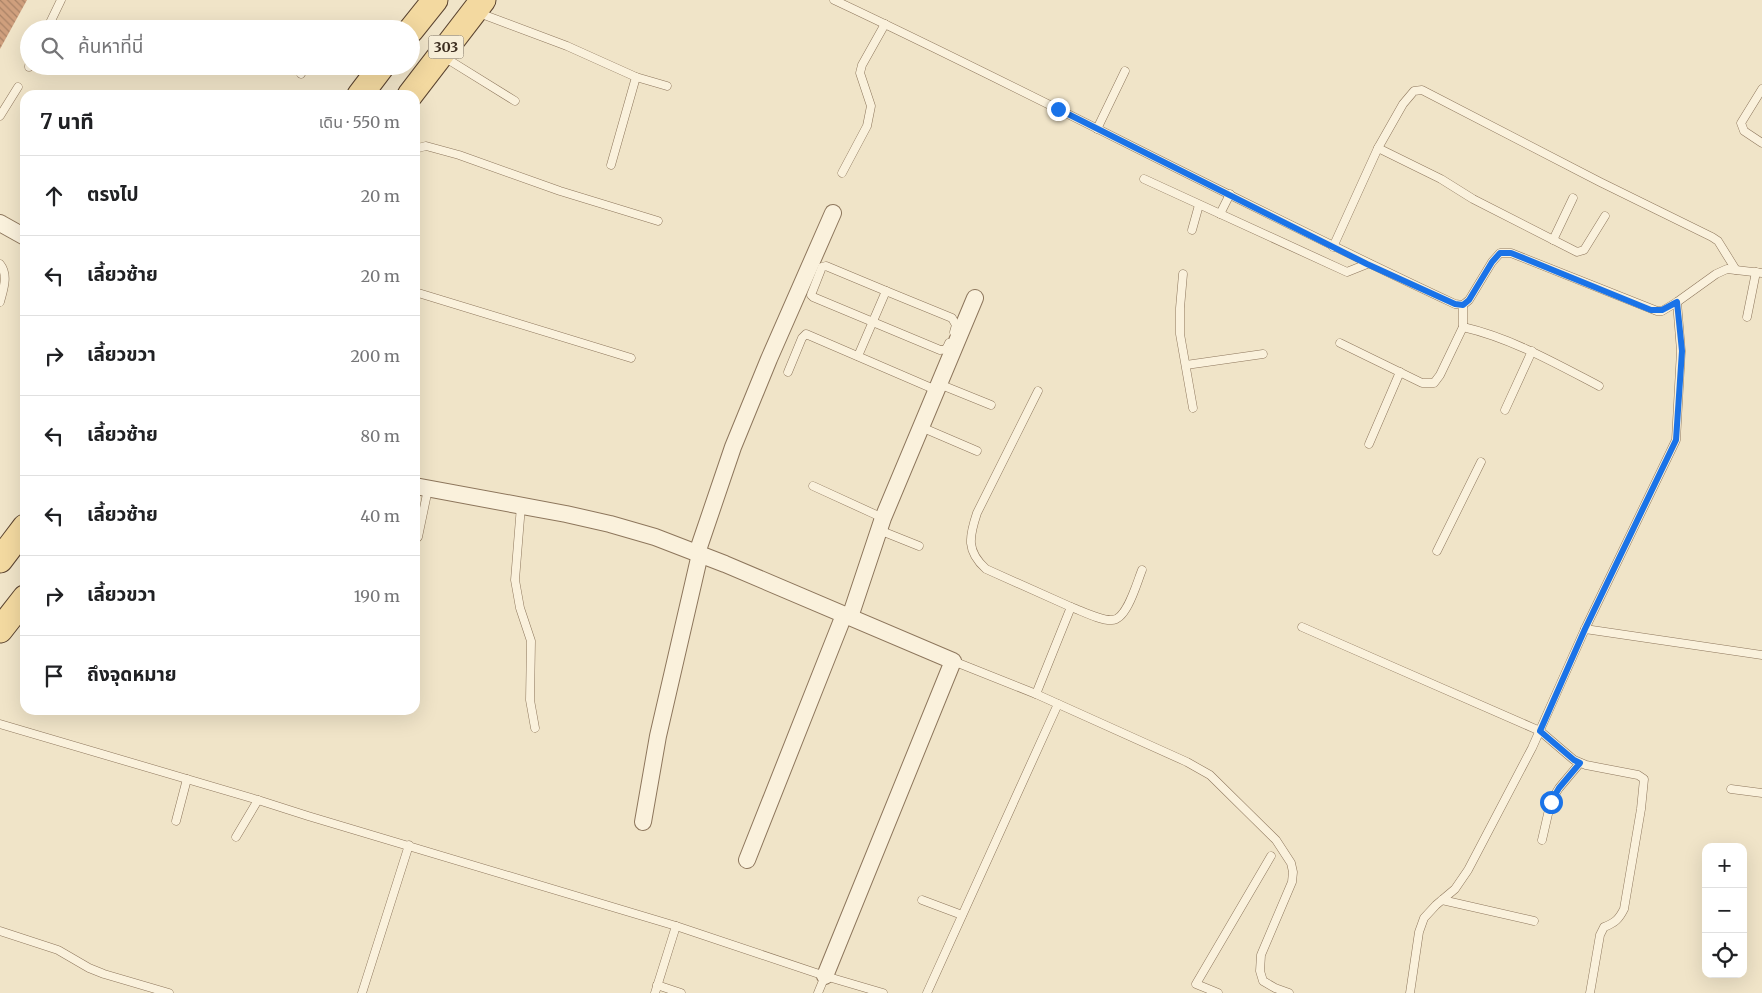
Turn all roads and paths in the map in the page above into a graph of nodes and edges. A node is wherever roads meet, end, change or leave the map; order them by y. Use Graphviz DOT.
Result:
graph roads {
  1 [pos="62,0"];
  2 [pos="435,0"];
  3 [pos="834,0"];
  4 [pos="479,6"];
  5 [pos="52,20"];
  6 [pos="419,20"];
  7 [pos="885,24"];
  8 [pos="440,55"];
  9 [pos="1125,71"];
  10 [pos="372,75"];
  11 [pos="636,76"];
  12 [pos="667,86"];
  13 [pos="18,87"];
  14 [pos="1762,89"];
  15 [pos="363,90"];
  16 [pos="414,90"];
  17 [pos="515,101"];
  18 [pos="0,116"];
  19 [pos="1097,129"];
  20 [pos="1762,143"];
  21 [pos="420,148"];
  22 [pos="1378,148"];
  23 [pos="611,165"];
  24 [pos="842,173"];
  25 [pos="1144,179"];
  26 [pos="1230,194"];
  27 [pos="1574,198"];
  28 [pos="1199,204"];
  29 [pos="833,213"];
  30 [pos="1220,214"];
  31 [pos="1605,216"];
  32 [pos="658,221"];
  33 [pos="0,223"];
  34 [pos="1192,230"];
  35 [pos="20,234"];
  36 [pos="1553,240"];
  37 [pos="1334,246"];
  38 [pos="0,264"];
  39 [pos="1367,264"];
  40 [pos="1736,270"];
  41 [pos="1759,272"];
  42 [pos="1183,274"];
  43 [pos="886,290"];
  44 [pos="420,294"];
  45 [pos="975,298"];
  46 [pos="0,302"];
  47 [pos="1677,302"];
  48 [pos="1463,305"];
  49 [pos="1747,317"];
  50 [pos="872,322"];
  51 [pos="1463,327"];
  52 [pos="1340,342"];
  53 [pos="1532,351"];
  54 [pos="1263,354"];
  55 [pos="858,356"];
  56 [pos="631,358"];
  57 [pos="1186,365"];
  58 [pos="788,372"];
  59 [pos="1400,372"];
  60 [pos="1599,386"];
  61 [pos="937,387"];
  62 [pos="1038,391"];
  63 [pos="991,405"];
  64 [pos="1193,408"];
  65 [pos="1505,410"];
  66 [pos="921,427"];
  67 [pos="1369,444"];
  68 [pos="977,451"];
  69 [pos="1481,462"];
  70 [pos="813,486"];
  71 [pos="422,488"];
  72 [pos="521,506"];
  73 [pos="420,512"];
  74 [pos="881,524"];
  75 [pos="20,534"];
  76 [pos="919,546"];
  77 [pos="1437,551"];
  78 [pos="699,553"];
  79 [pos="0,560"];
  80 [pos="1142,570"];
  81 [pos="20,604"];
  82 [pos="1072,607"];
  83 [pos="847,616"];
  84 [pos="1302,627"];
  85 [pos="1585,629"];
  86 [pos="0,630"];
  87 [pos="1762,656"];
  88 [pos="953,661"];
  89 [pos="1036,694"];
  90 [pos="1058,704"];
  91 [pos="0,724"];
  92 [pos="535,728"];
  93 [pos="1540,731"];
  94 [pos="1580,763"];
  95 [pos="188,779"];
  96 [pos="1731,789"];
  97 [pos="1762,794"];
  98 [pos="258,800"];
  99 [pos="176,821"];
  100 [pos="643,822"];
  101 [pos="236,837"];
  102 [pos="1542,840"];
  103 [pos="409,846"];
  104 [pos="1271,856"];
  105 [pos="747,860"];
  106 [pos="922,900"];
  107 [pos="1442,900"];
  108 [pos="962,915"];
  109 [pos="1534,921"];
  110 [pos="676,926"];
  111 [pos="0,932"];
  112 [pos="825,976"];
  113 [pos="656,989"];
  114 [pos="169,993"];
  115 [pos="362,993"];
  116 [pos="682,993"];
  117 [pos="818,993"];
  118 [pos="883,993"];
  119 [pos="927,993"];
  120 [pos="1218,993"];
  121 [pos="1288,993"];
  122 [pos="1410,993"];
  123 [pos="1590,993"];
  1 -- 5 [label="lane"];
  2 -- 6 [label="main road, 303"];
  3 -- 7 [label="lane"];
  4 -- 8 [label="main road, 303"];
  4 -- 11 [label="lane"];
  7 -- 19 [label="lane"];
  7 -- 24 [label="lane"];
  8 -- 16 [label="main road, 303"];
  8 -- 17 [label="lane"];
  9 -- 19 [label="lane"];
  10 -- 15 [label="main road"];
  11 -- 12 [label="lane"];
  11 -- 23 [label="lane"];
  13 -- 18 [label="lane"];
  14 -- 20 [label="lane"];
  19 -- 26 [label="lane"];
  21 -- 32 [label="lane"];
  22 -- 36 [label="lane"];
  22 -- 37 [label="lane"];
  22 -- 40 [label="lane"];
  25 -- 28 [label="lane"];
  26 -- 30 [label="lane"];
  26 -- 37 [label="lane"];
  27 -- 36 [label="lane"];
  28 -- 30 [label="lane"];
  28 -- 34 [label="lane"];
  29 -- 78 [label="street"];
  30 -- 39 [label="lane"];
  31 -- 36 [label="lane"];
  33 -- 35 [label="street"];
  37 -- 39 [label="lane"];
  38 -- 46 [label="lane"];
  39 -- 48 [label="lane"];
  40 -- 41 [label="lane"];
  40 -- 47 [label="lane"];
  41 -- 49 [label="lane"];
  42 -- 57 [label="lane"];
  43 -- 50 [label="lane"];
  43 -- 50 [label="lane"];
  43 -- 50 [label="lane"];
  44 -- 56 [label="lane"];
  45 -- 61 [label="street"];
  47 -- 48 [label="lane"];
  47 -- 85 [label="lane"];
  48 -- 51 [label="lane"];
  50 -- 55 [label="lane"];
  51 -- 53 [label="lane"];
  51 -- 59 [label="lane"];
  52 -- 59 [label="lane"];
  53 -- 60 [label="lane"];
  53 -- 65 [label="lane"];
  54 -- 57 [label="lane"];
  55 -- 58 [label="lane"];
  55 -- 61 [label="lane"];
  57 -- 64 [label="lane"];
  59 -- 67 [label="lane"];
  61 -- 63 [label="lane"];
  61 -- 66 [label="street"];
  62 -- 82 [label="lane"];
  66 -- 68 [label="lane"];
  66 -- 74 [label="street"];
  69 -- 77 [label="lane"];
  70 -- 74 [label="lane"];
  71 -- 72 [label="street"];
  71 -- 73 [label="lane"];
  72 -- 78 [label="street"];
  72 -- 92 [label="lane"];
  74 -- 76 [label="lane"];
  74 -- 83 [label="street"];
  75 -- 79 [label="main road"];
  78 -- 83 [label="street"];
  78 -- 100 [label="street"];
  80 -- 82 [label="lane"];
  81 -- 86 [label="main road"];
  82 -- 89 [label="lane"];
  83 -- 88 [label="street"];
  83 -- 105 [label="street"];
  84 -- 93 [label="lane"];
  85 -- 87 [label="lane"];
  85 -- 93 [label="lane"];
  88 -- 89 [label="lane"];
  88 -- 112 [label="street"];
  89 -- 90 [label="lane"];
  90 -- 108 [label="lane"];
  90 -- 121 [label="lane"];
  91 -- 95 [label="lane"];
  93 -- 94 [label="lane"];
  93 -- 107 [label="lane"];
  94 -- 102 [label="lane"];
  94 -- 123 [label="lane"];
  95 -- 98 [label="lane"];
  95 -- 99 [label="lane"];
  96 -- 97 [label="lane"];
  98 -- 101 [label="lane"];
  98 -- 103 [label="lane"];
  103 -- 110 [label="lane"];
  103 -- 115 [label="lane"];
  104 -- 120 [label="lane"];
  106 -- 108 [label="lane"];
  107 -- 109 [label="lane"];
  107 -- 122 [label="lane"];
  108 -- 119 [label="lane"];
  110 -- 112 [label="lane"];
  110 -- 113 [label="lane"];
  111 -- 114 [label="lane"];
  112 -- 117 [label="lane"];
  112 -- 118 [label="lane"];
  113 -- 116 [label="lane"];
}
